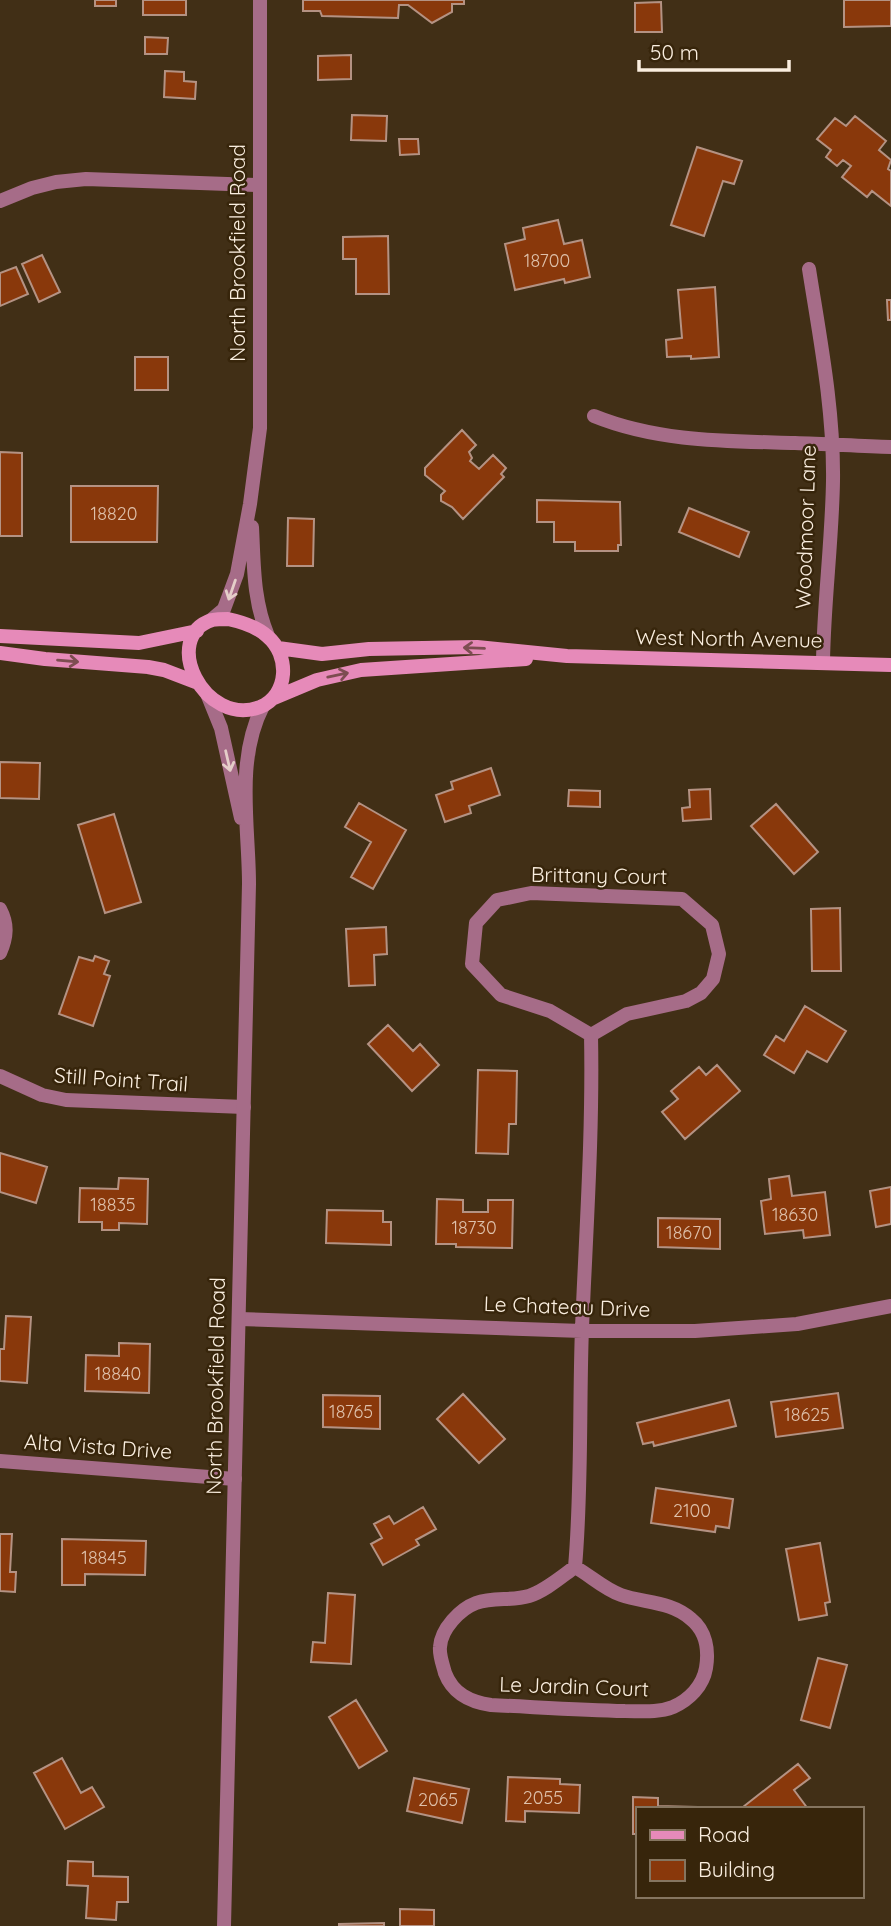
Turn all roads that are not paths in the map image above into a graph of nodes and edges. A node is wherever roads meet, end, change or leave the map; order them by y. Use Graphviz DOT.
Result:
graph roads {
  1 [pos="260,0"];
  2 [pos="258,185"];
  3 [pos="0,201"];
  4 [pos="809,269"];
  5 [pos="594,416"];
  6 [pos="832,444"];
  7 [pos="891,447"];
  8 [pos="250,504"];
  9 [pos="211,620"];
  10 [pos="197,631"];
  11 [pos="0,636"];
  12 [pos="268,636"];
  13 [pos="278,648"];
  14 [pos="0,653"];
  15 [pos="566,656"];
  16 [pos="823,662"];
  17 [pos="891,665"];
  18 [pos="198,684"];
  19 [pos="208,696"];
  20 [pos="268,702"];
  21 [pos="248,846"];
  22 [pos="0,909"];
  23 [pos="0,953"];
  24 [pos="591,1035"];
  25 [pos="0,1076"];
  26 [pos="244,1107"];
  27 [pos="891,1306"];
  28 [pos="239,1319"];
  29 [pos="582,1331"];
  30 [pos="0,1461"];
  31 [pos="235,1479"];
  32 [pos="575,1567"];
  33 [pos="224,1926"];
  1 -- 2 [label="street, North Brookfield Road"];
  2 -- 3 [label="street"];
  2 -- 8 [label="street, North Brookfield Road"];
  4 -- 6 [label="street, Woodmoor Lane"];
  5 -- 6 [label="street"];
  6 -- 7 [label="street"];
  6 -- 16 [label="street, Woodmoor Lane"];
  8 -- 9 [label="street, North Brookfield Road, one-way"];
  8 -- 12 [label="street, North Brookfield Road"];
  9 -- 10 [label="main road"];
  9 -- 12 [label="main road"];
  10 -- 11 [label="main road"];
  10 -- 18 [label="main road"];
  12 -- 13 [label="main road"];
  15 -- 13 [label="main road, West North Avenue, one-way"];
  13 -- 20 [label="main road"];
  14 -- 18 [label="main road, one-way"];
  15 -- 16 [label="main road, West North Avenue"];
  20 -- 15 [label="main road, West North Avenue, one-way"];
  16 -- 17 [label="main road, West North Avenue"];
  18 -- 19 [label="main road"];
  19 -- 20 [label="main road"];
  19 -- 21 [label="street, North Brookfield Road, one-way"];
  20 -- 21 [label="street, North Brookfield Road"];
  21 -- 26 [label="street, North Brookfield Road"];
  22 -- 23 [label="street"];
  24 -- 24 [label="street, Brittany Court"];
  24 -- 29 [label="street"];
  25 -- 26 [label="street, Still Point Trail"];
  26 -- 28 [label="street, North Brookfield Road"];
  27 -- 29 [label="street, Le Chateau Drive"];
  28 -- 29 [label="street, Le Chateau Drive"];
  28 -- 31 [label="street, North Brookfield Road"];
  29 -- 32 [label="street"];
  30 -- 31 [label="street, Alta Vista Drive"];
  31 -- 33 [label="street, North Brookfield Road"];
  32 -- 32 [label="street, Le Jardin Court"];
}
